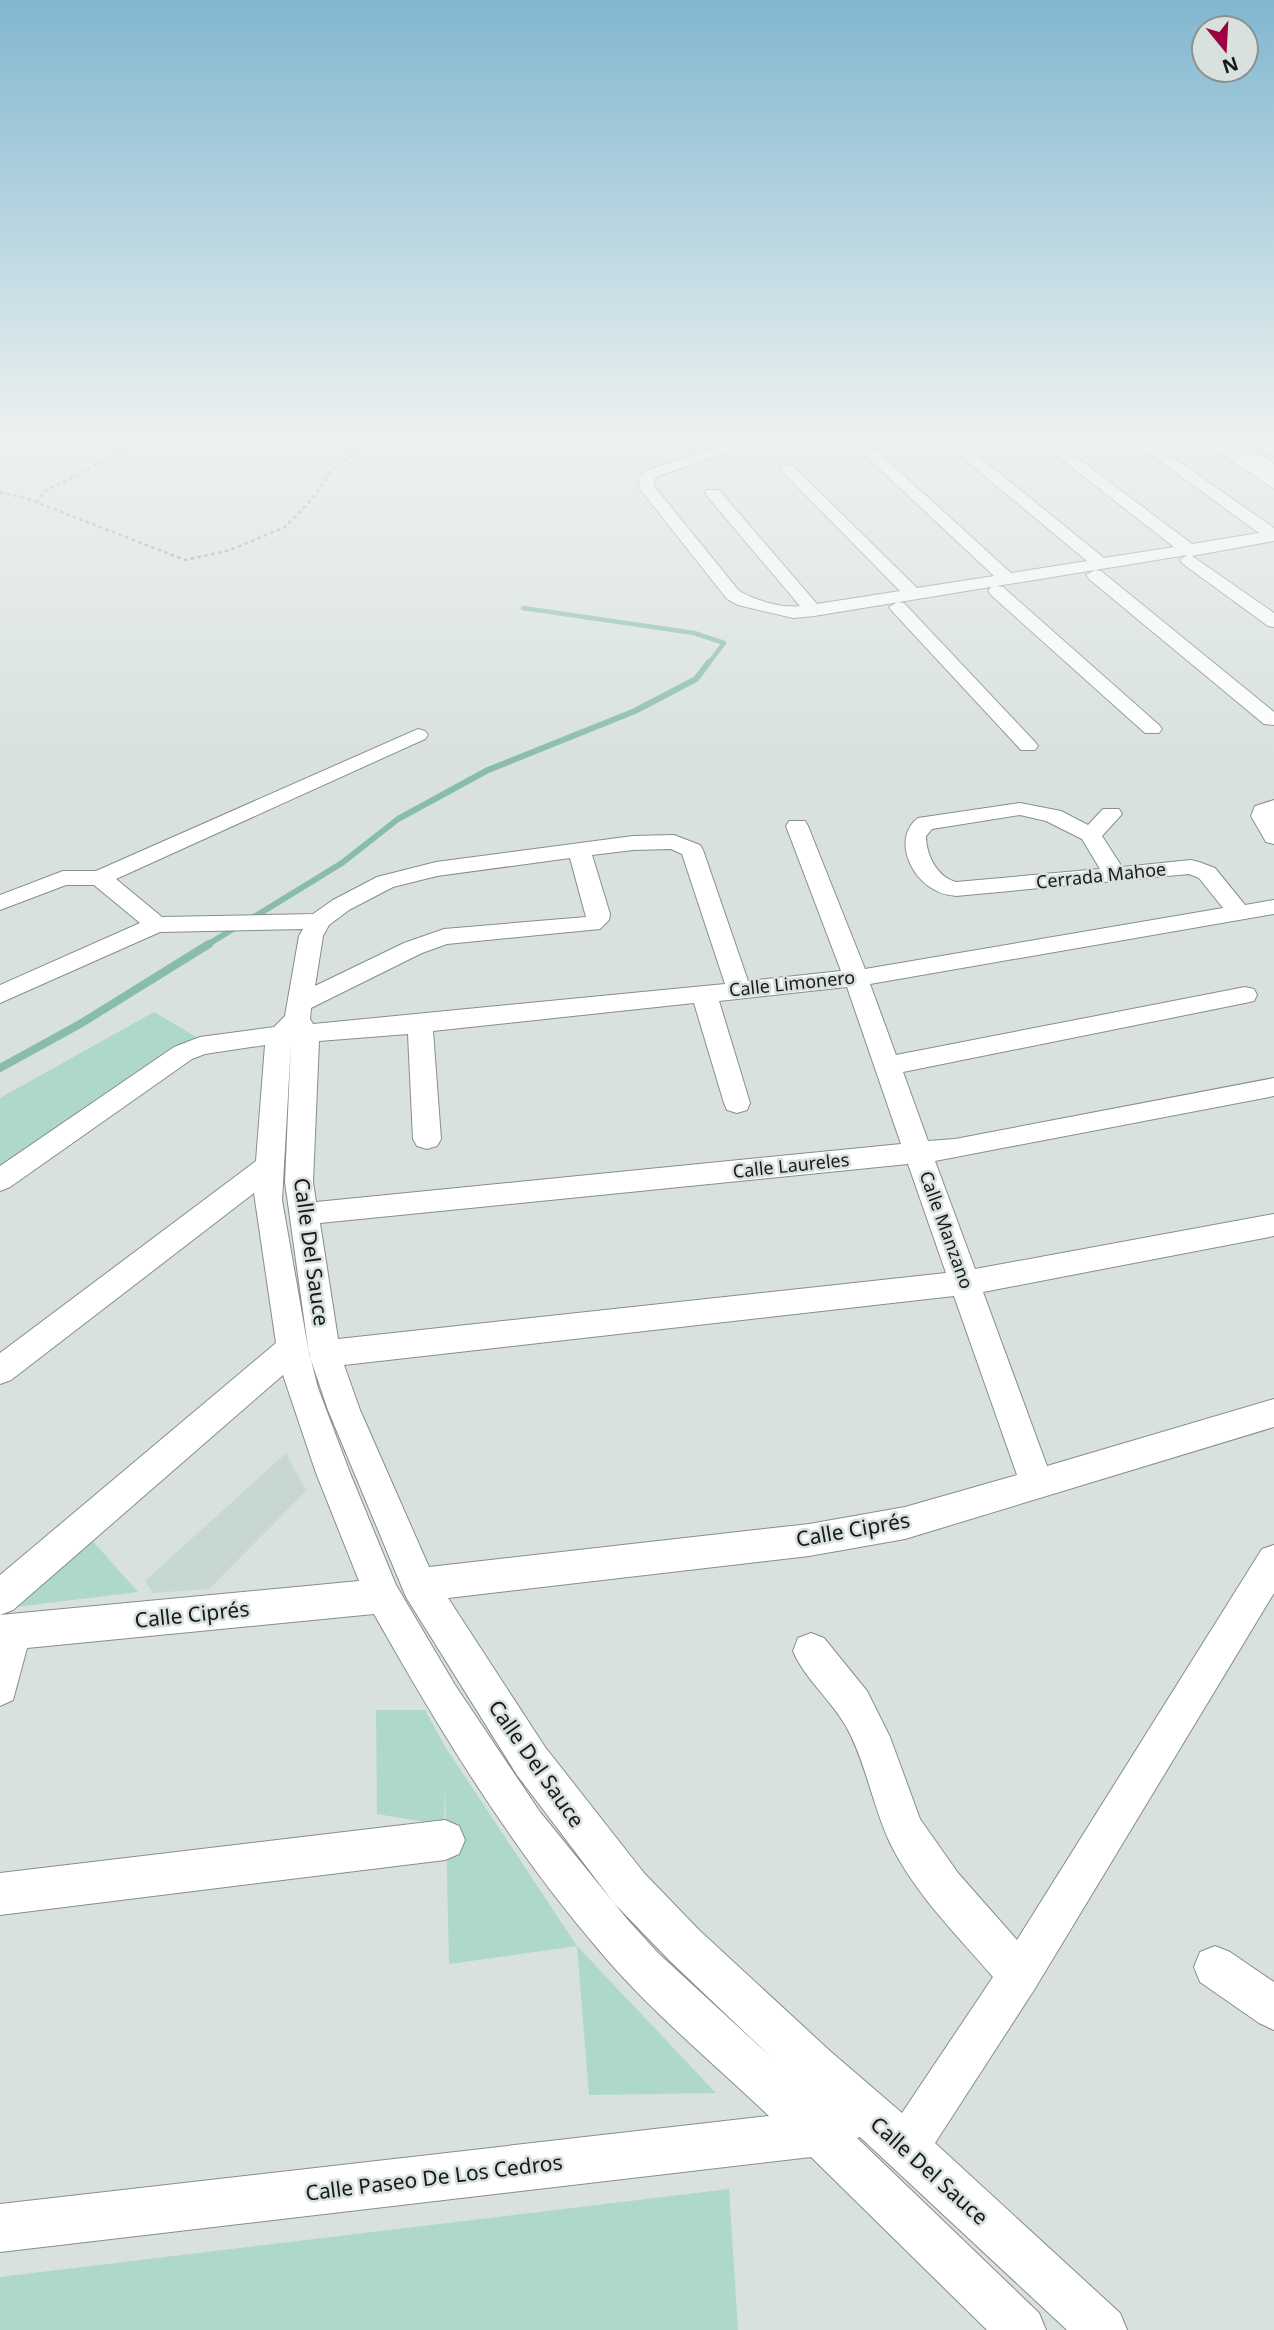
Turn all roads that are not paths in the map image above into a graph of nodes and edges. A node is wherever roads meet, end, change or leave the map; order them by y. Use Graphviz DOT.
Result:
graph roads {
  1 [pos="695,549"];
  2 [pos="755,549"];
  3 [pos="868,549"];
  4 [pos="966,549"];
  5 [pos="1074,549"];
  6 [pos="1182,549"];
  7 [pos="1218,549"];
  8 [pos="1243,549"];
  9 [pos="1190,555"];
  10 [pos="1098,570"];
  11 [pos="1003,586"];
  12 [pos="914,595"];
  13 [pos="898,607"];
  14 [pos="807,617"];
  15 [pos="1274,622"];
  16 [pos="1271,720"];
  17 [pos="1152,729"];
  18 [pos="418,735"];
  19 [pos="1028,746"];
  20 [pos="1269,809"];
  21 [pos="1111,814"];
  22 [pos="797,826"];
  23 [pos="1090,835"];
  24 [pos="1274,837"];
  25 [pos="580,852"];
  26 [pos="1115,874"];
  27 [pos="100,878"];
  28 [pos="0,904"];
  29 [pos="1263,912"];
  30 [pos="319,921"];
  31 [pos="156,925"];
  32 [pos="856,978"];
  33 [pos="738,990"];
  34 [pos="704,993"];
  35 [pos="0,995"];
  36 [pos="1245,995"];
  37 [pos="296,1023"];
  38 [pos="420,1024"];
  39 [pos="886,1066"];
  40 [pos="1274,1087"];
  41 [pos="737,1103"];
  42 [pos="427,1139"];
  43 [pos="919,1153"];
  44 [pos="269,1166"];
  45 [pos="0,1180"];
  46 [pos="303,1214"];
  47 [pos="1274,1225"];
  48 [pos="965,1283"];
  49 [pos="308,1351"];
  50 [pos="0,1371"];
  51 [pos="1274,1413"];
  52 [pos="1036,1482"];
  53 [pos="1274,1561"];
  54 [pos="419,1586"];
  55 [pos="383,1596"];
  56 [pos="0,1598"];
  57 [pos="6,1633"];
  58 [pos="811,1651"];
  59 [pos="0,1687"];
  60 [pos="445,1840"];
  61 [pos="0,1895"];
  62 [pos="1215,1967"];
  63 [pos="1019,1975"];
  64 [pos="1274,2008"];
  65 [pos="863,2112"];
  66 [pos="818,2133"];
  67 [pos="906,2147"];
  68 [pos="0,2228"];
  69 [pos="1022,2330"];
  70 [pos="1103,2330"];
  1 -- 14 [label="street"];
  2 -- 14 [label="street"];
  3 -- 12 [label="street"];
  4 -- 11 [label="street"];
  5 -- 10 [label="street"];
  6 -- 9 [label="street"];
  7 -- 9 [label="street"];
  8 -- 9 [label="street"];
  9 -- 10 [label="street"];
  9 -- 15 [label="street"];
  10 -- 11 [label="street"];
  10 -- 16 [label="street"];
  11 -- 12 [label="street"];
  11 -- 13 [label="street"];
  11 -- 17 [label="street"];
  12 -- 14 [label="street"];
  13 -- 14 [label="street"];
  13 -- 19 [label="street"];
  18 -- 27 [label="street"];
  20 -- 24 [label="street"];
  21 -- 23 [label="street"];
  22 -- 32 [label="street, Calle Manzano"];
  23 -- 26 [label="street"];
  23 -- 26 [label="street, Cerrada Mahoe"];
  25 -- 30 [label="street"];
  25 -- 33 [label="street"];
  25 -- 37 [label="street"];
  26 -- 29 [label="street, Cerrada Mahoe"];
  27 -- 28 [label="street"];
  27 -- 31 [label="street"];
  29 -- 32 [label="street, Calle Limonero"];
  30 -- 31 [label="street"];
  30 -- 37 [label="street, Calle Del Sauce"];
  31 -- 35 [label="street"];
  32 -- 33 [label="street, Calle Limonero"];
  32 -- 39 [label="street, Calle Manzano"];
  33 -- 34 [label="street, Calle Limonero"];
  34 -- 38 [label="street, Calle Limonero"];
  34 -- 41 [label="street"];
  36 -- 39 [label="street"];
  37 -- 38 [label="street, Calle Limonero"];
  37 -- 44 [label="street, Calle Del Sauce"];
  37 -- 45 [label="street"];
  37 -- 46 [label="street, Calle Del Sauce"];
  38 -- 42 [label="street"];
  39 -- 43 [label="street, Calle Manzano"];
  40 -- 43 [label="street, Calle Laureles"];
  43 -- 46 [label="street, Calle Laureles"];
  43 -- 48 [label="street, Calle Manzano"];
  44 -- 49 [label="street, Calle Del Sauce"];
  44 -- 50 [label="street"];
  46 -- 49 [label="street, Calle Del Sauce"];
  47 -- 48 [label="street"];
  48 -- 49 [label="street"];
  48 -- 52 [label="street, Calle Manzano"];
  49 -- 54 [label="street, Calle Del Sauce"];
  49 -- 55 [label="street, Calle Del Sauce"];
  49 -- 56 [label="street"];
  51 -- 52 [label="street, Calle Ciprés"];
  52 -- 54 [label="street, Calle Ciprés"];
  53 -- 63 [label="street"];
  54 -- 65 [label="street, Calle Del Sauce"];
  55 -- 57 [label="street, Calle Ciprés"];
  55 -- 66 [label="street, Calle Del Sauce"];
  57 -- 59 [label="street"];
  58 -- 63 [label="street"];
  60 -- 61 [label="street"];
  62 -- 64 [label="street"];
  63 -- 67 [label="street"];
  65 -- 66 [label="street, Calle Paseo De Los Cedros"];
  65 -- 67 [label="street, Calle Del Sauce"];
  66 -- 68 [label="street, Calle Paseo De Los Cedros"];
  66 -- 69 [label="street, Calle Del Sauce"];
  67 -- 70 [label="street, Calle Del Sauce"];
}
